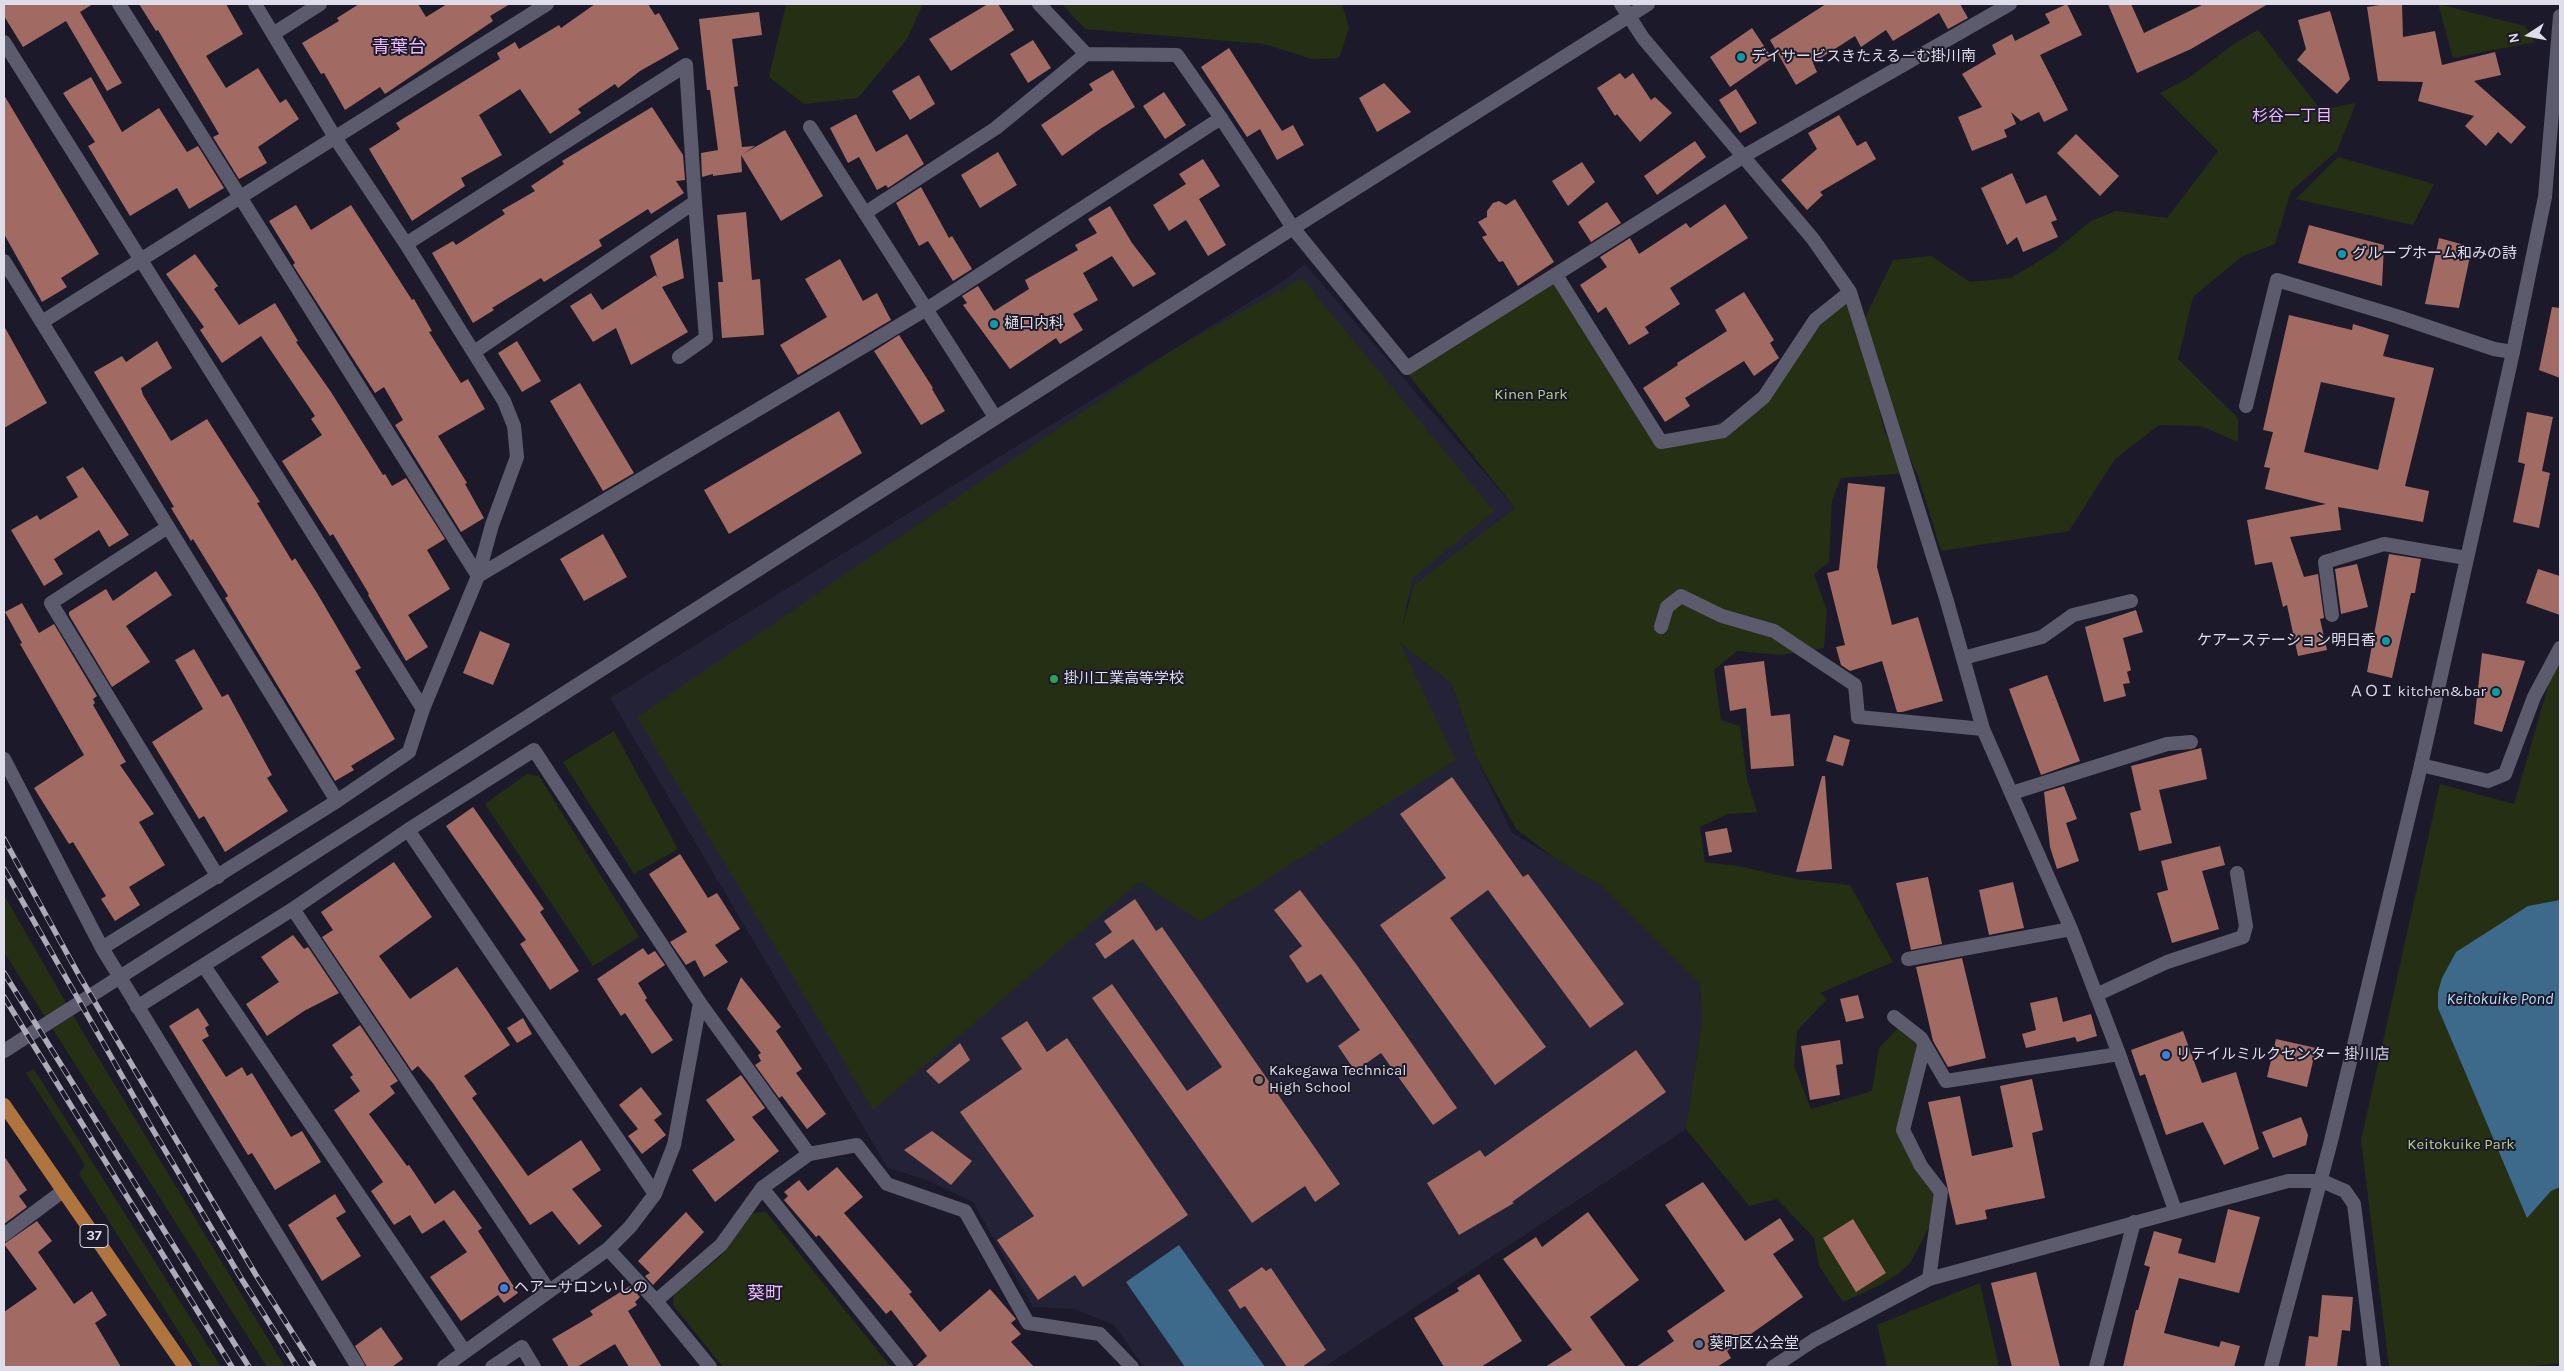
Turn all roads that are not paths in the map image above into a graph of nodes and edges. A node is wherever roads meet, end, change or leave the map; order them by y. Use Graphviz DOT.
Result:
graph roads {
  1 [pos="120,4"];
  2 [pos="255,4"];
  3 [pos="320,4"];
  4 [pos="547,4"];
  5 [pos="1039,4"];
  6 [pos="1621,4"];
  7 [pos="1648,4"];
  8 [pos="2010,4"];
  9 [pos="1630,16"];
  10 [pos="2560,16"];
  11 [pos="274,34"];
  12 [pos="4,42"];
  13 [pos="1086,54"];
  14 [pos="1221,118"];
  15 [pos="810,127"];
  16 [pos="336,139"];
  17 [pos="1744,156"];
  18 [pos="240,198"];
  19 [pos="695,202"];
  20 [pos="865,213"];
  21 [pos="1293,228"];
  22 [pos="406,244"];
  23 [pos="4,261"];
  24 [pos="140,261"];
  25 [pos="1556,275"];
  26 [pos="1850,292"];
  27 [pos="925,310"];
  28 [pos="42,322"];
  29 [pos="474,352"];
  30 [pos="2512,352"];
  31 [pos="679,357"];
  32 [pos="2246,406"];
  33 [pos="995,418"];
  34 [pos="168,527"];
  35 [pos="2466,558"];
  36 [pos="478,576"];
  37 [pos="2131,601"];
  38 [pos="2332,615"];
  39 [pos="1661,627"];
  40 [pos="2560,648"];
  41 [pos="1963,658"];
  42 [pos="422,709"];
  43 [pos="1983,729"];
  44 [pos="2191,742"];
  45 [pos="4,759"];
  46 [pos="2420,765"];
  47 [pos="2012,793"];
  48 [pos="338,801"];
  49 [pos="408,830"];
  50 [pos="2237,873"];
  51 [pos="218,877"];
  52 [pos="293,909"];
  53 [pos="2071,929"];
  54 [pos="102,948"];
  55 [pos="1908,959"];
  56 [pos="204,966"];
  57 [pos="2096,995"];
  58 [pos="700,1004"];
  59 [pos="137,1007"];
  60 [pos="1894,1017"];
  61 [pos="1924,1046"];
  62 [pos="4,1051"];
  63 [pos="2119,1054"];
  64 [pos="4,1105"];
  65 [pos="808,1154"];
  66 [pos="2322,1181"];
  67 [pos="762,1188"];
  68 [pos="63,1190"];
  69 [pos="655,1194"];
  70 [pos="2175,1210"];
  71 [pos="2134,1222"];
  72 [pos="4,1235"];
  73 [pos="608,1249"];
  74 [pos="1929,1279"];
  75 [pos="549,1291"];
  76 [pos="656,1301"];
  77 [pos="465,1352"];
  78 [pos="185,1367"];
  79 [pos="358,1367"];
  80 [pos="444,1367"];
  81 [pos="492,1367"];
  82 [pos="534,1367"];
  83 [pos="710,1367"];
  84 [pos="906,1367"];
  85 [pos="1132,1367"];
  86 [pos="1773,1367"];
  87 [pos="2096,1367"];
  88 [pos="2271,1367"];
  89 [pos="2374,1367"];
  1 -- 18 [label="street"];
  2 -- 11 [label="street"];
  3 -- 11 [label="street"];
  4 -- 16 [label="street"];
  5 -- 13 [label="street"];
  6 -- 9 [label="street"];
  7 -- 9 [label="street"];
  8 -- 17 [label="street"];
  9 -- 17 [label="street"];
  9 -- 21 [label="street"];
  10 -- 30 [label="street"];
  11 -- 16 [label="street"];
  12 -- 24 [label="street"];
  13 -- 14 [label="street"];
  13 -- 20 [label="street"];
  14 -- 21 [label="street"];
  14 -- 27 [label="street"];
  15 -- 20 [label="street"];
  16 -- 18 [label="street"];
  16 -- 22 [label="street"];
  17 -- 25 [label="street"];
  17 -- 26 [label="street"];
  18 -- 24 [label="street"];
  18 -- 36 [label="street"];
  19 -- 22 [label="street"];
  19 -- 29 [label="street"];
  19 -- 31 [label="street"];
  20 -- 27 [label="street"];
  21 -- 25 [label="street"];
  21 -- 33 [label="street"];
  22 -- 29 [label="street"];
  23 -- 28 [label="street"];
  24 -- 28 [label="street"];
  24 -- 42 [label="street"];
  25 -- 26 [label="street"];
  26 -- 41 [label="street"];
  27 -- 33 [label="street"];
  27 -- 36 [label="street"];
  28 -- 34 [label="street"];
  29 -- 36 [label="street"];
  30 -- 32 [label="street"];
  30 -- 35 [label="street"];
  33 -- 62 [label="street"];
  34 -- 48 [label="street"];
  34 -- 51 [label="street"];
  35 -- 38 [label="street"];
  35 -- 46 [label="street"];
  36 -- 42 [label="street"];
  37 -- 41 [label="street"];
  39 -- 43 [label="street"];
  40 -- 46 [label="street"];
  41 -- 43 [label="street"];
  42 -- 48 [label="street"];
  43 -- 47 [label="street"];
  44 -- 47 [label="street"];
  45 -- 54 [label="street"];
  46 -- 66 [label="street"];
  47 -- 53 [label="street"];
  48 -- 51 [label="street"];
  49 -- 52 [label="street"];
  49 -- 58 [label="street"];
  49 -- 69 [label="street"];
  50 -- 57 [label="street"];
  51 -- 54 [label="street"];
  52 -- 56 [label="street"];
  52 -- 75 [label="street"];
  53 -- 55 [label="street"];
  53 -- 57 [label="street"];
  54 -- 59 [label="street"];
  56 -- 59 [label="street"];
  56 -- 77 [label="street"];
  57 -- 63 [label="street"];
  58 -- 65 [label="street"];
  58 -- 69 [label="street"];
  59 -- 79 [label="street"];
  60 -- 61 [label="street"];
  61 -- 63 [label="street"];
  61 -- 74 [label="street"];
  63 -- 70 [label="street"];
  64 -- 68 [label="main road, 37"];
  65 -- 67 [label="street"];
  65 -- 85 [label="street"];
  66 -- 70 [label="street"];
  66 -- 88 [label="street"];
  66 -- 89 [label="street"];
  67 -- 76 [label="street"];
  67 -- 84 [label="street"];
  68 -- 72 [label="street"];
  68 -- 78 [label="main road, 37"];
  69 -- 73 [label="street"];
  70 -- 71 [label="street"];
  71 -- 74 [label="street"];
  71 -- 87 [label="street"];
  73 -- 75 [label="street"];
  73 -- 76 [label="street"];
  74 -- 86 [label="street"];
  75 -- 77 [label="street"];
  76 -- 83 [label="street"];
  77 -- 80 [label="street"];
  81 -- 82 [label="street"];
}
